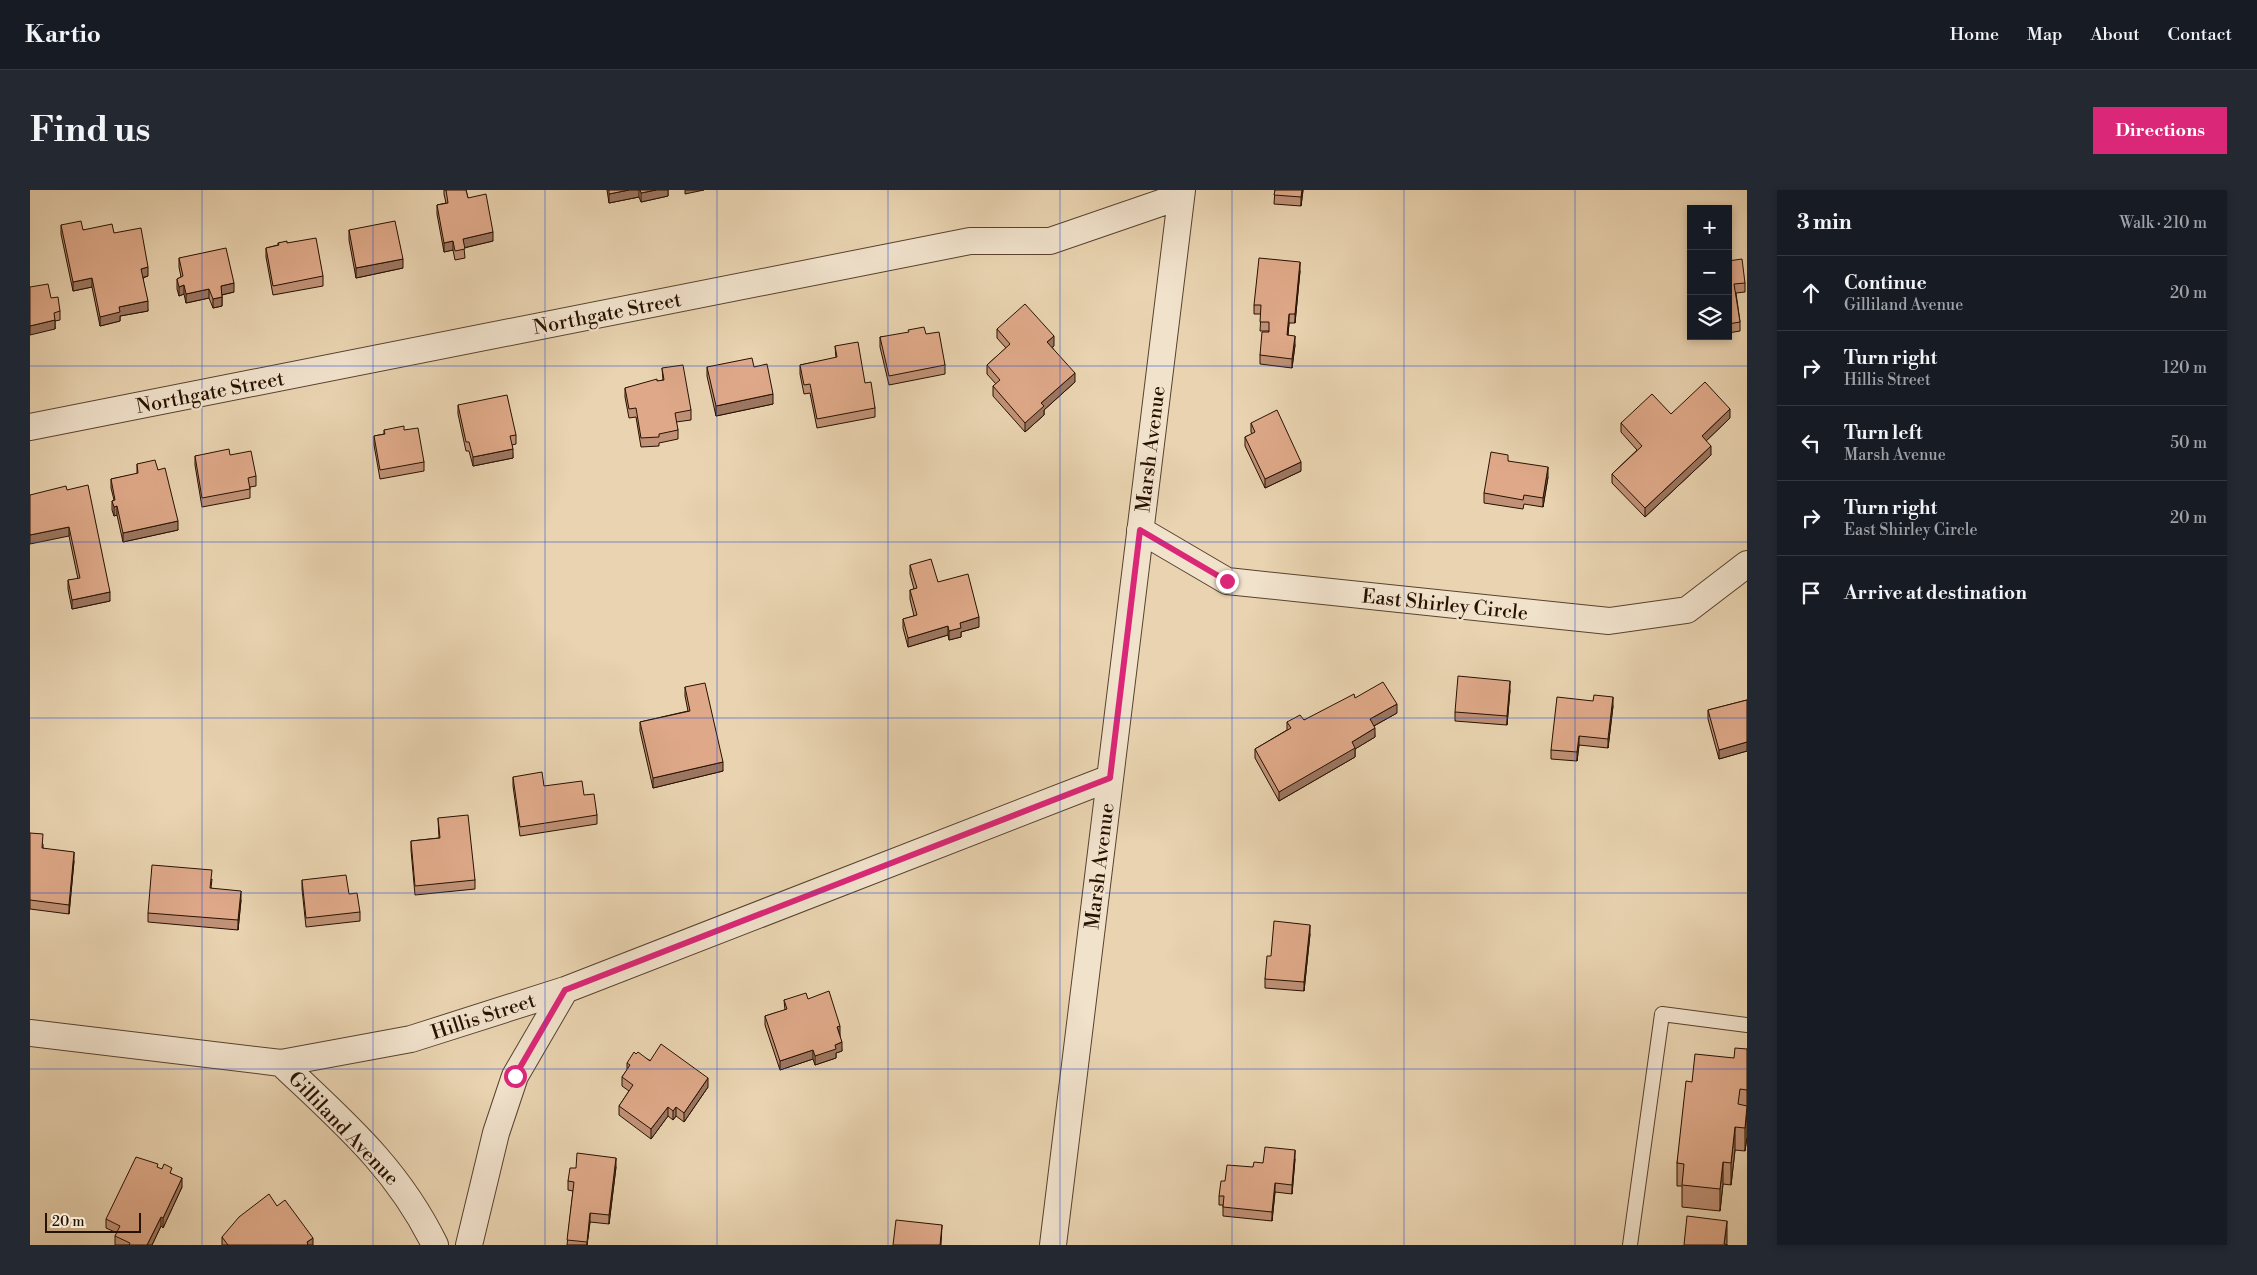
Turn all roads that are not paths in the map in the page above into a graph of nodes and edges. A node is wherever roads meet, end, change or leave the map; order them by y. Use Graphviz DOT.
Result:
graph roads {
  1 [pos="1182,193"];
  2 [pos="30,427"];
  3 [pos="1140,530"];
  4 [pos="1747,564"];
  5 [pos="1110,778"];
  6 [pos="565,990"];
  7 [pos="1747,1025"];
  8 [pos="30,1033"];
  9 [pos="281,1063"];
  10 [pos="435,1245"];
  11 [pos="469,1245"];
  12 [pos="1053,1245"];
  13 [pos="1630,1245"];
  1 -- 2 [label="street, Northgate Street"];
  1 -- 3 [label="street, Marsh Avenue"];
  3 -- 4 [label="street, East Shirley Circle"];
  3 -- 5 [label="street, Marsh Avenue"];
  5 -- 6 [label="street, Hillis Street"];
  5 -- 12 [label="street, Marsh Avenue"];
  6 -- 9 [label="street, Hillis Street"];
  6 -- 11 [label="street"];
  7 -- 13 [label="lane"];
  8 -- 9 [label="street, Hillis Street"];
  9 -- 10 [label="street, Gilliland Avenue"];
}
